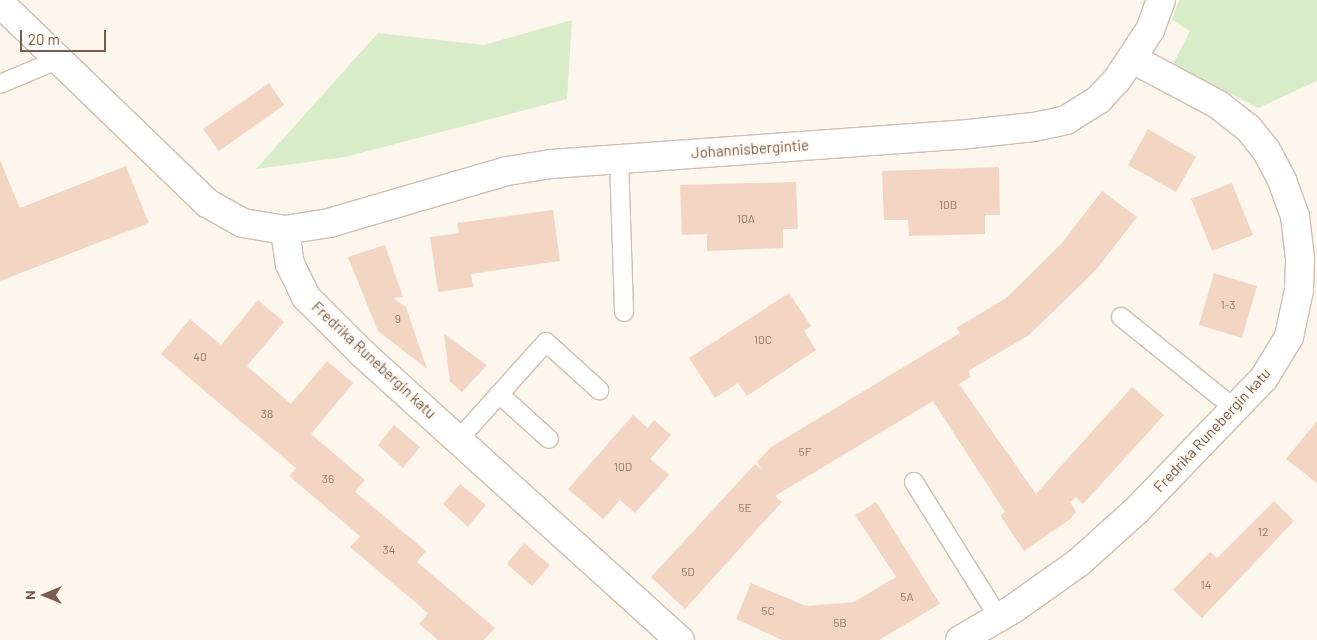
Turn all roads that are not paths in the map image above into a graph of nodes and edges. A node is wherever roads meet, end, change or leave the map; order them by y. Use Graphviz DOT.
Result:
graph roads {
  1 [pos="1161,0"];
  2 [pos="0,3"];
  3 [pos="1133,59"];
  4 [pos="57,60"];
  5 [pos="0,84"];
  6 [pos="619,159"];
  7 [pos="285,230"];
  8 [pos="624,312"];
  9 [pos="1121,317"];
  10 [pos="599,390"];
  11 [pos="498,394"];
  12 [pos="1235,409"];
  13 [pos="459,439"];
  14 [pos="549,439"];
  15 [pos="914,482"];
  16 [pos="999,618"];
  17 [pos="680,640"];
  18 [pos="960,640"];
  1 -- 3 [label="street, Johannisbergintie"];
  2 -- 4 [label="street"];
  3 -- 6 [label="street, Johannisbergintie"];
  3 -- 12 [label="street, Fredrika Runebergin katu"];
  4 -- 5 [label="lane"];
  4 -- 7 [label="street"];
  6 -- 7 [label="street, Johannisbergintie"];
  6 -- 8 [label="lane"];
  7 -- 13 [label="street, Fredrika Runebergin katu"];
  9 -- 12 [label="lane"];
  10 -- 11 [label="lane"];
  11 -- 13 [label="lane"];
  11 -- 14 [label="lane"];
  12 -- 16 [label="street, Fredrika Runebergin katu"];
  13 -- 17 [label="street, Fredrika Runebergin katu"];
  15 -- 16 [label="lane"];
  16 -- 18 [label="street, Fredrika Runebergin katu"];
}
